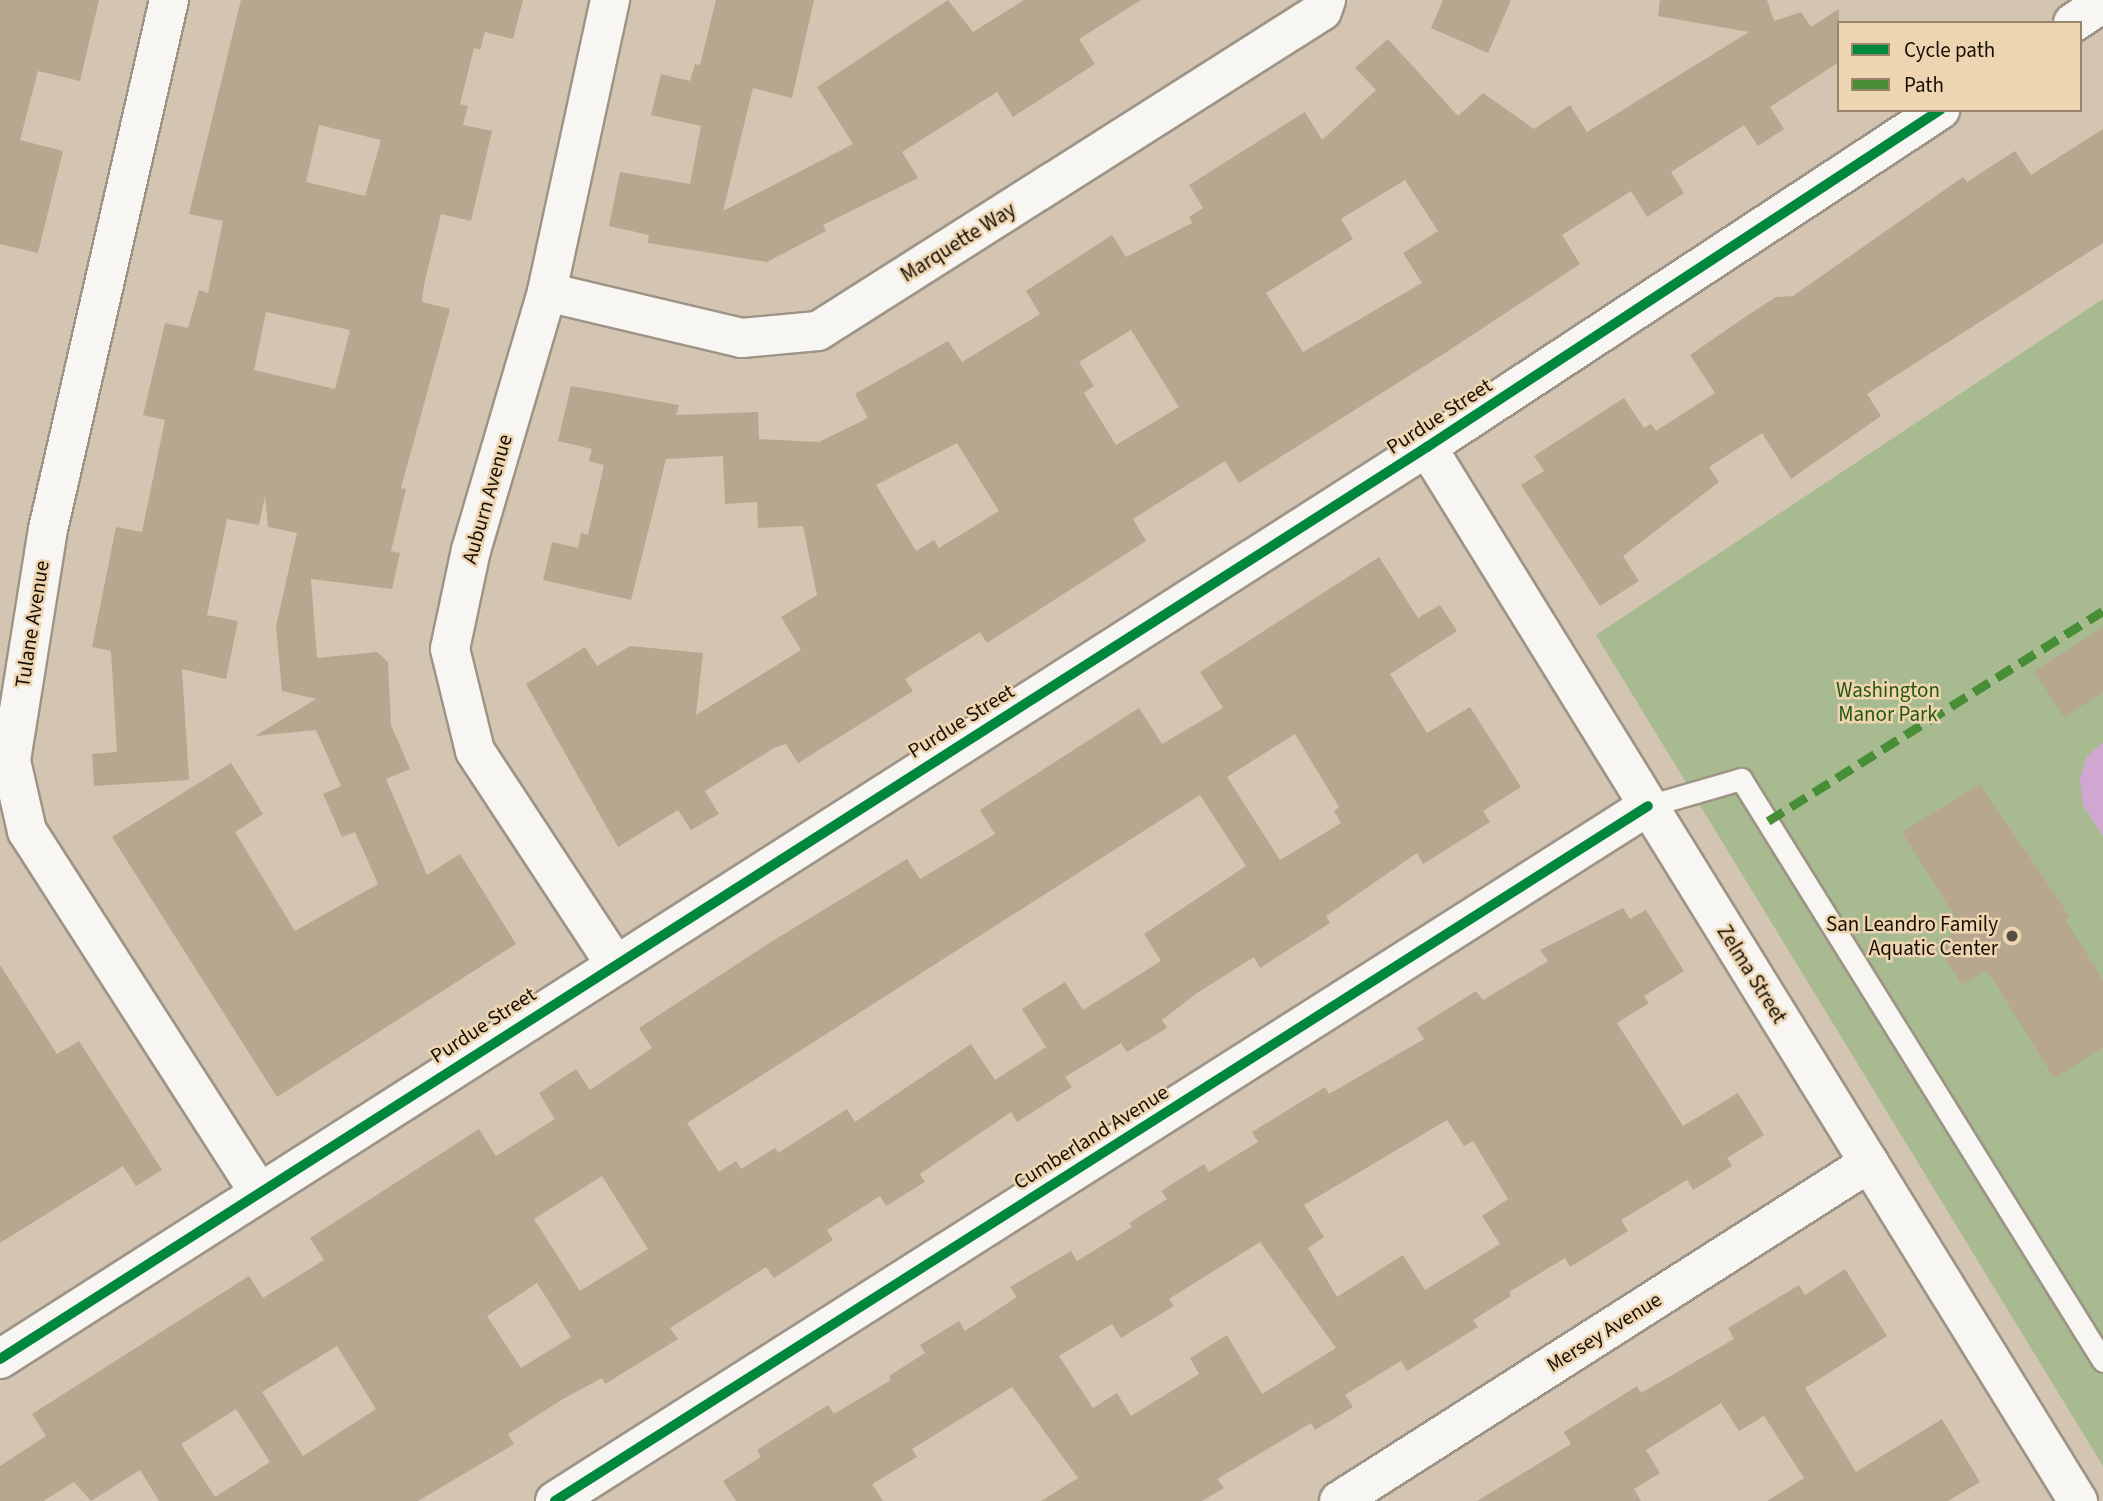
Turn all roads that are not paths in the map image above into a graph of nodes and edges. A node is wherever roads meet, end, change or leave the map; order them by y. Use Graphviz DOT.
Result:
graph roads {
  1 [pos="169,0"];
  2 [pos="610,0"];
  3 [pos="1326,0"];
  4 [pos="2103,3"];
  5 [pos="2076,21"];
  6 [pos="1937,112"];
  7 [pos="547,292"];
  8 [pos="1427,447"];
  9 [pos="1648,806"];
  10 [pos="614,963"];
  11 [pos="1869,1163"];
  12 [pos="259,1192"];
  13 [pos="0,1359"];
  14 [pos="2103,1361"];
  15 [pos="555,1501"];
  16 [pos="1339,1501"];
  17 [pos="2078,1501"];
  1 -- 12 [label="street, Tulane Avenue"];
  2 -- 7 [label="street, Auburn Avenue"];
  3 -- 7 [label="street, Marquette Way"];
  4 -- 5 [label="street"];
  6 -- 8 [label="street, Purdue Street"];
  7 -- 10 [label="street, Auburn Avenue"];
  8 -- 9 [label="street, Zelma Street"];
  8 -- 10 [label="street, Purdue Street"];
  9 -- 11 [label="street, Zelma Street"];
  9 -- 14 [label="lane"];
  9 -- 15 [label="street, Cumberland Avenue"];
  10 -- 12 [label="street, Purdue Street"];
  11 -- 16 [label="street, Mersey Avenue"];
  11 -- 17 [label="street, Zelma Street"];
  12 -- 13 [label="street, Purdue Street"];
}
